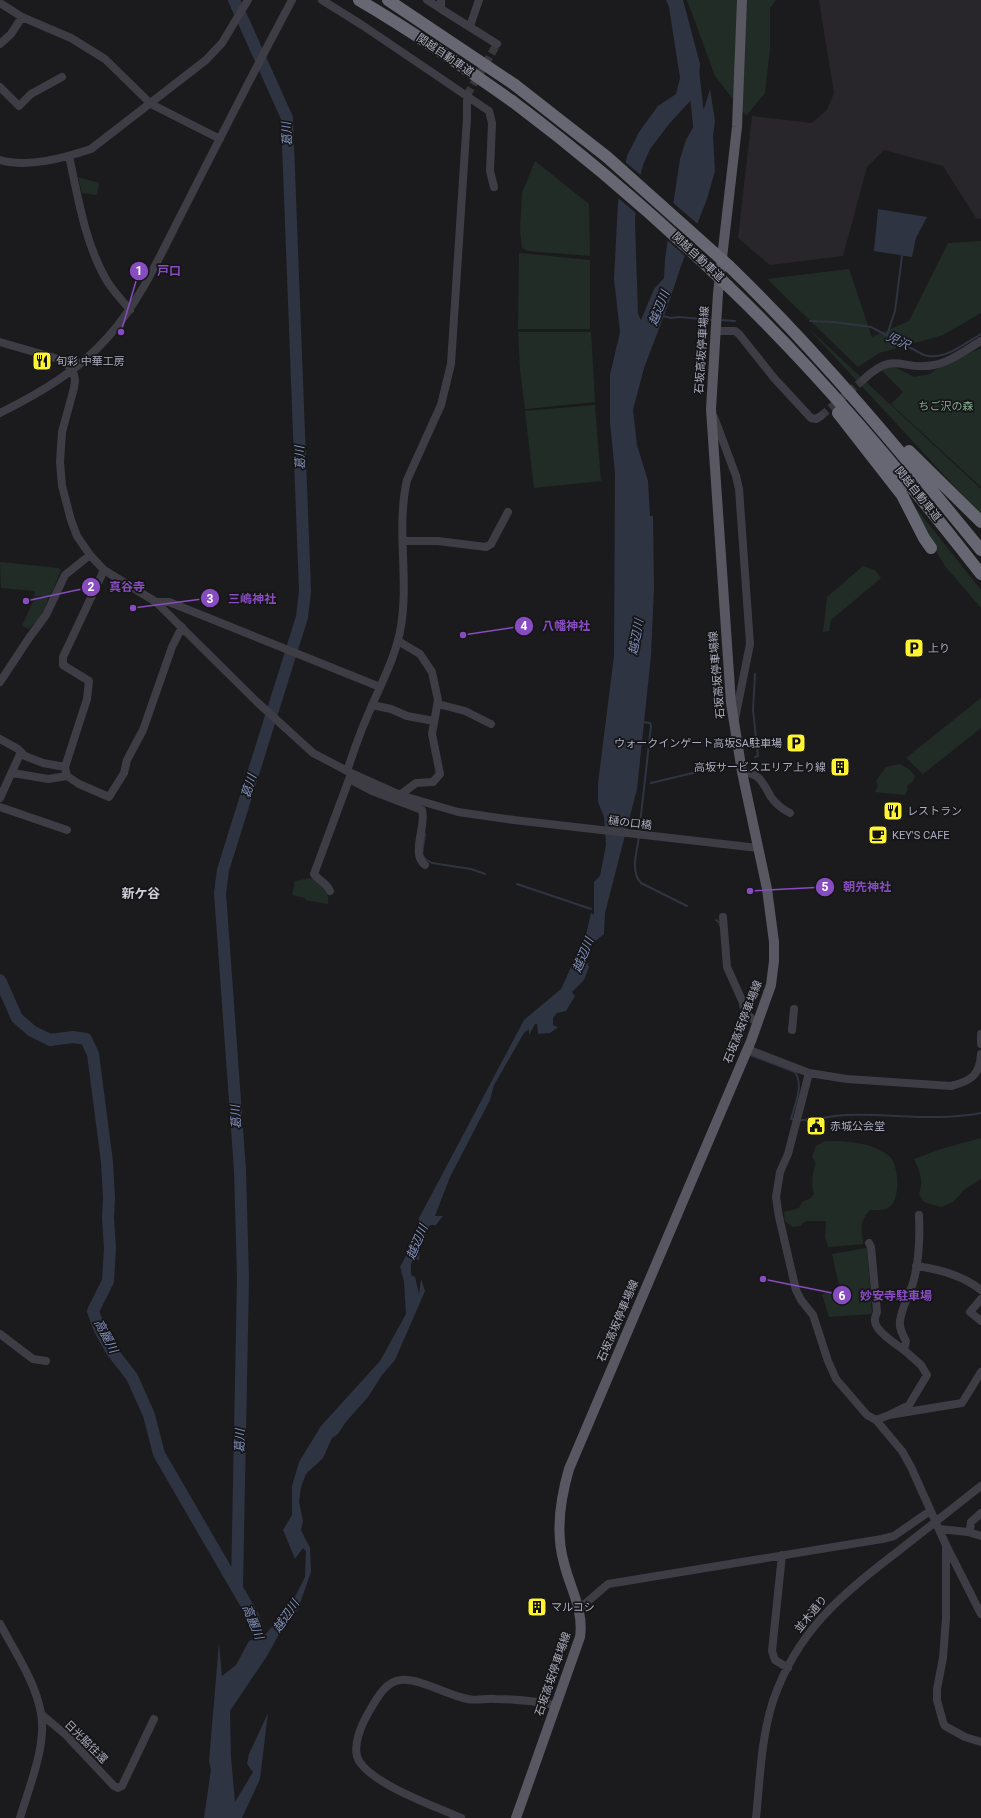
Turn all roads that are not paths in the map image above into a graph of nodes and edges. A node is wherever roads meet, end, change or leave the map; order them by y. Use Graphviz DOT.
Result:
graph roads {
  1 [pos="248,0"];
  2 [pos="292,0"];
  3 [pos="322,0"];
  4 [pos="359,0"];
  5 [pos="388,0"];
  6 [pos="427,0"];
  7 [pos="479,0"];
  8 [pos="742,0"];
  9 [pos="0,3"];
  10 [pos="441,4"];
  11 [pos="22,18"];
  12 [pos="470,26"];
  13 [pos="0,44"];
  14 [pos="497,44"];
  15 [pos="62,77"];
  16 [pos="0,87"];
  17 [pos="467,95"];
  18 [pos="151,104"];
  19 [pos="220,139"];
  20 [pos="69,156"];
  21 [pos="0,160"];
  22 [pos="494,187"];
  23 [pos="740,297"];
  24 [pos="130,310"];
  25 [pos="715,328"];
  26 [pos="798,334"];
  27 [pos="981,341"];
  28 [pos="0,342"];
  29 [pos="73,370"];
  30 [pos="864,379"];
  31 [pos="711,409"];
  32 [pos="0,413"];
  33 [pos="821,416"];
  34 [pos="508,512"];
  35 [pos="981,522"];
  36 [pos="403,541"];
  37 [pos="931,548"];
  38 [pos="981,550"];
  39 [pos="90,555"];
  40 [pos="104,570"];
  41 [pos="981,574"];
  42 [pos="156,602"];
  43 [pos="182,628"];
  44 [pos="398,641"];
  45 [pos="0,682"];
  46 [pos="380,687"];
  47 [pos="438,704"];
  48 [pos="372,705"];
  49 [pos="434,721"];
  50 [pos="734,723"];
  51 [pos="491,724"];
  52 [pos="0,740"];
  53 [pos="21,752"];
  54 [pos="65,767"];
  55 [pos="13,772"];
  56 [pos="742,772"];
  57 [pos="349,774"];
  58 [pos="67,776"];
  59 [pos="400,795"];
  60 [pos="0,798"];
  61 [pos="0,808"];
  62 [pos="790,814"];
  63 [pos="67,830"];
  64 [pos="758,848"];
  65 [pos="425,865"];
  66 [pos="330,891"];
  67 [pos="723,917"];
  68 [pos="794,1009"];
  69 [pos="757,1023"];
  70 [pos="792,1030"];
  71 [pos="981,1034"];
  72 [pos="981,1044"];
  73 [pos="747,1049"];
  74 [pos="981,1054"];
  75 [pos="808,1073"];
  76 [pos="919,1215"];
  77 [pos="869,1243"];
  78 [pos="916,1266"];
  79 [pos="981,1290"];
  80 [pos="981,1299"];
  81 [pos="981,1321"];
  82 [pos="0,1334"];
  83 [pos="904,1350"];
  84 [pos="46,1361"];
  85 [pos="981,1372"];
  86 [pos="889,1415"];
  87 [pos="876,1420"];
  88 [pos="981,1486"];
  89 [pos="930,1511"];
  90 [pos="981,1514"];
  91 [pos="938,1526"];
  92 [pos="968,1532"];
  93 [pos="981,1536"];
  94 [pos="946,1545"];
  95 [pos="782,1555"];
  96 [pos="579,1609"];
  97 [pos="981,1614"];
  98 [pos="0,1624"];
  99 [pos="788,1668"];
  100 [pos="555,1705"];
  101 [pos="41,1714"];
  102 [pos="154,1719"];
  103 [pos="981,1742"];
  104 [pos="20,1818"];
  105 [pos="461,1818"];
  106 [pos="516,1818"];
  107 [pos="756,1818"];
  1 -- 18 [label="street"];
  2 -- 19 [label="street"];
  3 -- 17 [label="street"];
  4 -- 23 [label="highway, 関越自動車道, bridge"];
  5 -- 26 [label="highway, 関越自動車道, bridge"];
  6 -- 10 [label="street"];
  7 -- 12 [label="street"];
  8 -- 25 [label="main road, 石坂高坂停車場線"];
  9 -- 11 [label="street"];
  10 -- 12 [label="street"];
  11 -- 13 [label="street"];
  11 -- 18 [label="street"];
  12 -- 14 [label="street"];
  15 -- 16 [label="street"];
  17 -- 22 [label="street"];
  17 -- 36 [label="street"];
  18 -- 19 [label="street"];
  18 -- 20 [label="street"];
  19 -- 24 [label="street"];
  20 -- 21 [label="street"];
  20 -- 24 [label="street"];
  23 -- 37 [label="highway"];
  23 -- 41 [label="highway, 関越自動車道"];
  24 -- 29 [label="street"];
  25 -- 31 [label="main road, 石坂高坂停車場線"];
  25 -- 33 [label="street"];
  26 -- 35 [label="highway"];
  26 -- 38 [label="highway, 関越自動車道"];
  27 -- 30 [label="street"];
  28 -- 29 [label="street"];
  29 -- 32 [label="street"];
  29 -- 39 [label="street"];
  31 -- 50 [label="main road, 石坂高坂停車場線"];
  31 -- 50 [label="street"];
  34 -- 36 [label="street"];
  36 -- 44 [label="street"];
  39 -- 40 [label="street"];
  39 -- 45 [label="street"];
  40 -- 42 [label="street"];
  40 -- 54 [label="street"];
  42 -- 43 [label="street"];
  42 -- 46 [label="street"];
  43 -- 57 [label="street"];
  43 -- 58 [label="street"];
  44 -- 46 [label="street"];
  44 -- 47 [label="street"];
  46 -- 48 [label="street"];
  47 -- 49 [label="street"];
  47 -- 51 [label="street"];
  48 -- 49 [label="street"];
  48 -- 57 [label="street"];
  49 -- 59 [label="street"];
  50 -- 56 [label="main road, 石坂高坂停車場線"];
  52 -- 53 [label="street"];
  53 -- 54 [label="street"];
  53 -- 55 [label="street"];
  54 -- 58 [label="street"];
  55 -- 58 [label="street"];
  55 -- 60 [label="street"];
  56 -- 62 [label="street"];
  56 -- 64 [label="main road, 石坂高坂停車場線"];
  57 -- 59 [label="street, 樋の口橋"];
  57 -- 65 [label="street"];
  57 -- 66 [label="street"];
  59 -- 64 [label="street, 樋の口橋"];
  61 -- 63 [label="street"];
  64 -- 69 [label="main road, 石坂高坂停車場線"];
  67 -- 69 [label="street"];
  68 -- 70 [label="street"];
  69 -- 73 [label="main road, 石坂高坂停車場線"];
  71 -- 72 [label="street"];
  73 -- 75 [label="street"];
  73 -- 96 [label="main road, 石坂高坂停車場線"];
  74 -- 75 [label="street"];
  75 -- 87 [label="street"];
  76 -- 78 [label="street"];
  77 -- 83 [label="street"];
  78 -- 79 [label="street"];
  78 -- 83 [label="street"];
  80 -- 81 [label="street"];
  82 -- 84 [label="street"];
  83 -- 86 [label="street"];
  85 -- 86 [label="street"];
  86 -- 87 [label="street"];
  87 -- 89 [label="street"];
  88 -- 91 [label="street, 並木通り"];
  89 -- 91 [label="street"];
  89 -- 95 [label="street"];
  90 -- 92 [label="street"];
  91 -- 92 [label="street"];
  91 -- 94 [label="street"];
  91 -- 99 [label="street, 並木通り"];
  92 -- 93 [label="street"];
  94 -- 97 [label="street"];
  94 -- 103 [label="street"];
  95 -- 96 [label="street"];
  95 -- 99 [label="street"];
  96 -- 100 [label="main road, 石坂高坂停車場線"];
  98 -- 101 [label="street"];
  99 -- 107 [label="street, 並木通り"];
  100 -- 105 [label="street"];
  100 -- 106 [label="main road, 石坂高坂停車場線"];
  101 -- 102 [label="street, 日光脇往還"];
  101 -- 104 [label="street"];
}
